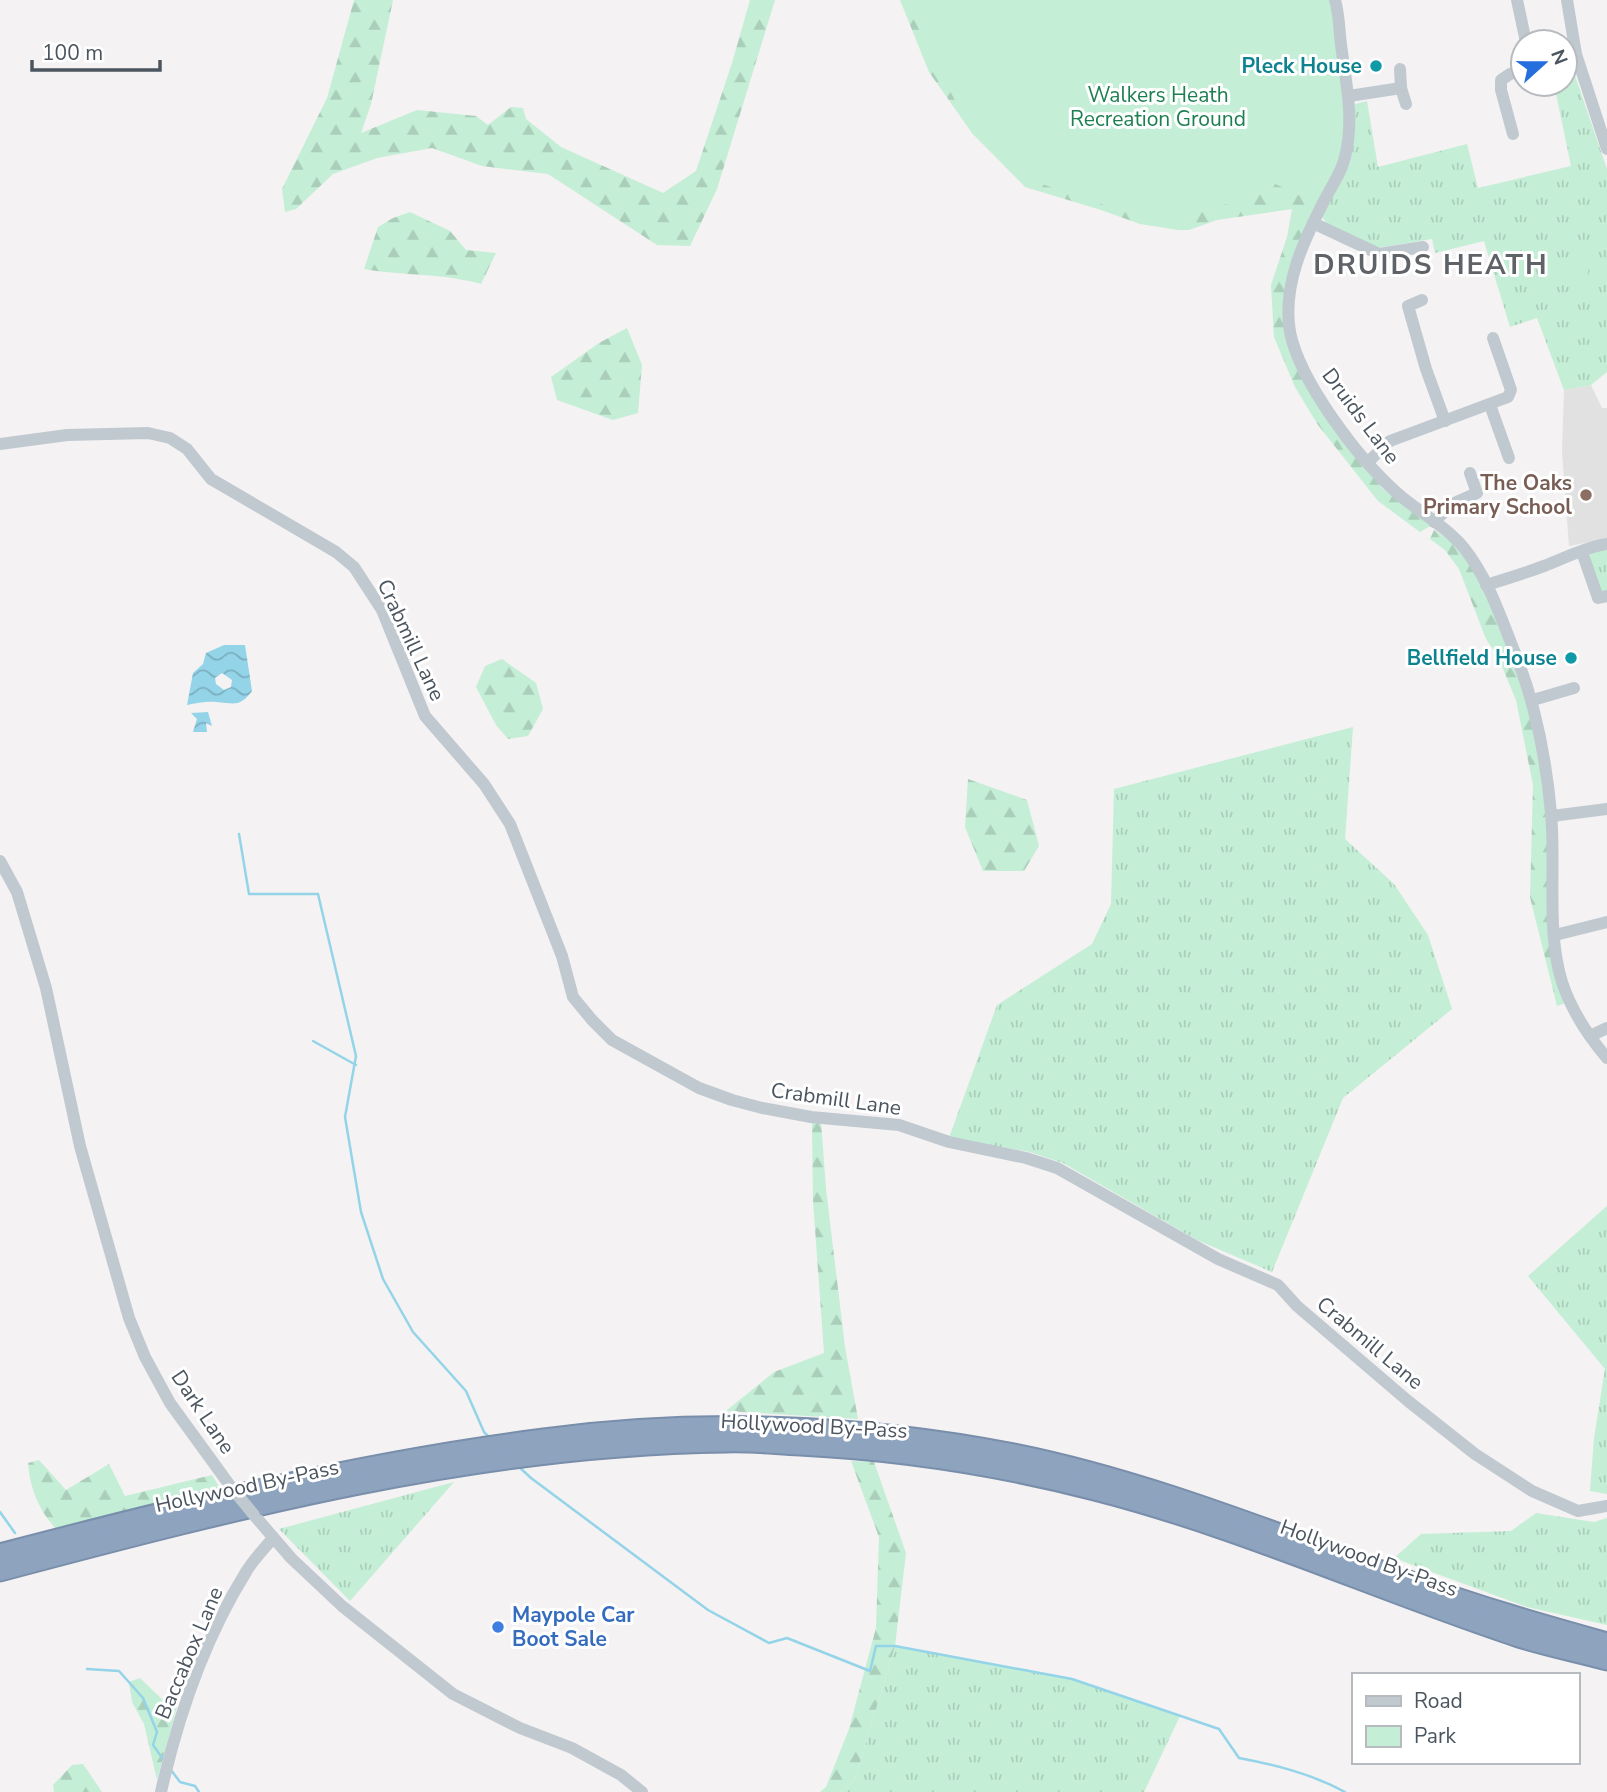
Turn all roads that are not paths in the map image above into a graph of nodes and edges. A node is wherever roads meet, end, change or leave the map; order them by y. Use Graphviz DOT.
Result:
graph roads {
  1 [pos="1335,0"];
  2 [pos="1517,0"];
  3 [pos="1567,0"];
  4 [pos="1523,28"];
  5 [pos="1569,28"];
  6 [pos="1400,69"];
  7 [pos="1509,75"];
  8 [pos="1579,76"];
  9 [pos="1401,88"];
  10 [pos="1349,96"];
  11 [pos="1406,104"];
  12 [pos="1513,134"];
  13 [pos="1607,147"];
  14 [pos="1313,223"];
  15 [pos="1423,247"];
  16 [pos="1422,300"];
  17 [pos="1493,338"];
  18 [pos="1490,405"];
  19 [pos="1445,421"];
  20 [pos="0,444"];
  21 [pos="1509,458"];
  22 [pos="1368,462"];
  23 [pos="1470,473"];
  24 [pos="1434,522"];
  25 [pos="1607,544"];
  26 [pos="1582,552"];
  27 [pos="1486,585"];
  28 [pos="1607,596"];
  29 [pos="1574,688"];
  30 [pos="1533,700"];
  31 [pos="1607,809"];
  32 [pos="1552,816"];
  33 [pos="0,861"];
  34 [pos="1607,922"];
  35 [pos="1555,935"];
  36 [pos="1607,1028"];
  37 [pos="1591,1036"];
  38 [pos="1607,1058"];
  39 [pos="1607,1506"];
  40 [pos="272,1538"];
  41 [pos="0,1554"];
  42 [pos="0,1571"];
  43 [pos="1607,1643"];
  44 [pos="1607,1660"];
  45 [pos="161,1792"];
  46 [pos="642,1792"];
  1 -- 10 [label="street, Druids Lane"];
  2 -- 4 [label="street"];
  3 -- 5 [label="street"];
  6 -- 9 [label="street"];
  7 -- 12 [label="street"];
  8 -- 13 [label="street"];
  9 -- 10 [label="street"];
  9 -- 11 [label="street"];
  10 -- 14 [label="street, Druids Lane"];
  14 -- 15 [label="street"];
  14 -- 22 [label="street, Druids Lane"];
  16 -- 19 [label="street"];
  17 -- 18 [label="street"];
  18 -- 19 [label="street"];
  18 -- 21 [label="street"];
  19 -- 22 [label="street"];
  20 -- 39 [label="street, Crabmill Lane"];
  22 -- 24 [label="street, Druids Lane"];
  23 -- 24 [label="street"];
  24 -- 27 [label="street, Druids Lane"];
  25 -- 26 [label="street"];
  26 -- 27 [label="street"];
  26 -- 28 [label="street"];
  27 -- 30 [label="street, Druids Lane"];
  29 -- 30 [label="street"];
  30 -- 32 [label="street, Druids Lane"];
  31 -- 32 [label="street"];
  32 -- 35 [label="street, Druids Lane"];
  33 -- 40 [label="street, Dark Lane, bridge"];
  34 -- 35 [label="street"];
  35 -- 37 [label="street, Druids Lane"];
  36 -- 37 [label="street"];
  37 -- 38 [label="street, Druids Lane"];
  40 -- 45 [label="street, Baccabox Lane"];
  40 -- 46 [label="street, Dark Lane"];
  41 -- 43 [label="highway, Hollywood By-Pass"];
  42 -- 44 [label="highway, Hollywood By-Pass"];
}
